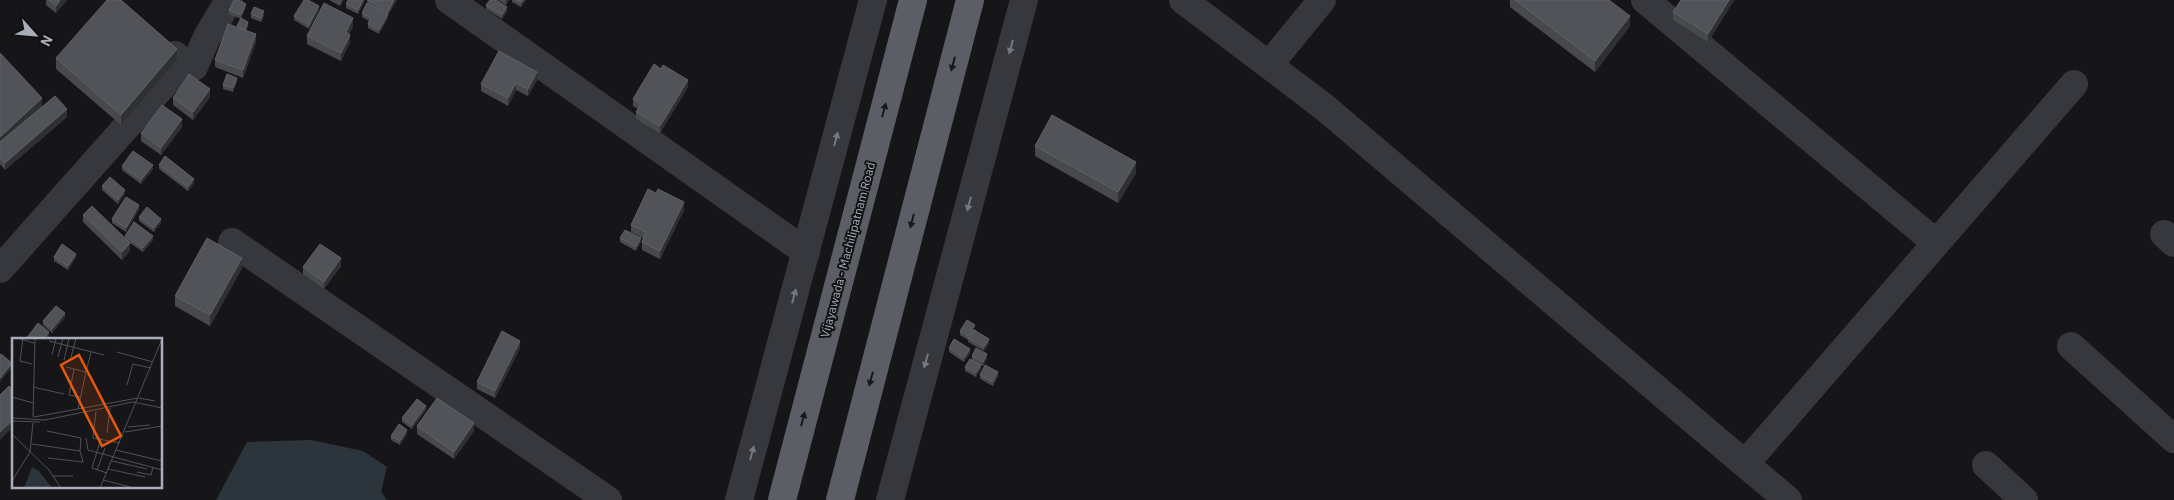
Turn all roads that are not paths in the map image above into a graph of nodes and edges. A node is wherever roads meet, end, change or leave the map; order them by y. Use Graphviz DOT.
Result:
graph roads {
  1 [pos="229,0"];
  2 [pos="448,0"];
  3 [pos="873,0"];
  4 [pos="913,0"];
  5 [pos="970,0"];
  6 [pos="1024,0"];
  7 [pos="1183,0"];
  8 [pos="1322,0"];
  9 [pos="1645,0"];
  10 [pos="157,38"];
  11 [pos="183,63"];
  12 [pos="1269,65"];
  13 [pos="2074,84"];
  14 [pos="232,242"];
  15 [pos="1936,243"];
  16 [pos="806,252"];
  17 [pos="0,269"];
  18 [pos="2071,346"];
  19 [pos="2174,439"];
  20 [pos="1745,464"];
  21 [pos="1986,465"];
  22 [pos="608,500"];
  23 [pos="739,500"];
  24 [pos="782,500"];
  25 [pos="840,500"];
  26 [pos="890,500"];
  27 [pos="1788,500"];
  28 [pos="2024,500"];
  1 -- 11 [label="street"];
  2 -- 16 [label="street"];
  16 -- 3 [label="street, one-way"];
  24 -- 4 [label="highway, Vijayawada - Machilipatnam Road, one-way"];
  5 -- 25 [label="highway, one-way"];
  6 -- 26 [label="street, one-way"];
  7 -- 12 [label="street"];
  8 -- 12 [label="street"];
  9 -- 15 [label="street"];
  10 -- 11 [label="street"];
  11 -- 17 [label="street"];
  12 -- 20 [label="street"];
  13 -- 15 [label="street"];
  14 -- 22 [label="street"];
  15 -- 20 [label="street"];
  23 -- 16 [label="street, one-way"];
  18 -- 19 [label="street"];
  20 -- 27 [label="street"];
  21 -- 28 [label="street"];
}
